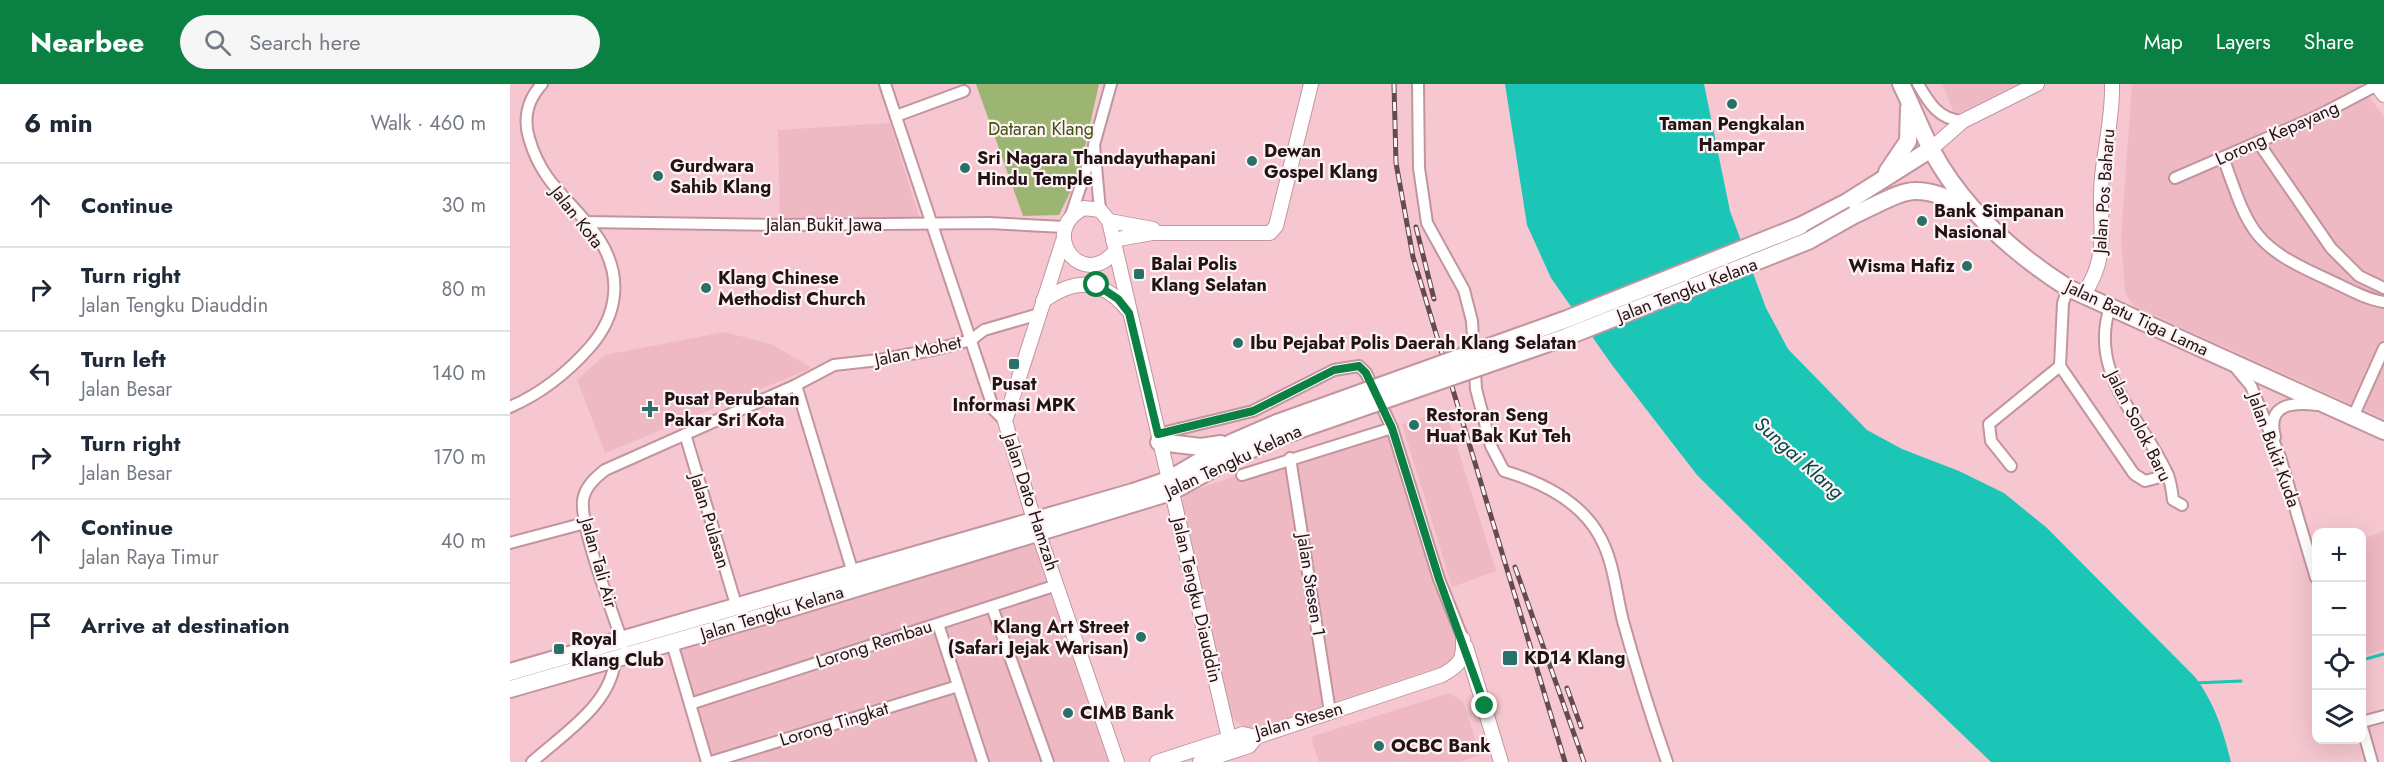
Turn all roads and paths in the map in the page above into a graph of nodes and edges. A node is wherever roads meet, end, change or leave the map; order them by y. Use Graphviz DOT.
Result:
graph roads {
  1 [pos="885,84"];
  2 [pos="1111,84"];
  3 [pos="1311,84"];
  4 [pos="1418,84"];
  5 [pos="2037,84"];
  6 [pos="2112,84"];
  7 [pos="537,86"];
  8 [pos="2379,88"];
  9 [pos="1909,89"];
  10 [pos="964,91"];
  11 [pos="896,116"];
  12 [pos="1963,121"];
  13 [pos="2258,142"];
  14 [pos="1094,146"];
  15 [pos="1931,149"];
  16 [pos="2223,157"];
  17 [pos="2175,178"];
  18 [pos="1872,187"];
  19 [pos="1970,207"];
  20 [pos="1850,209"];
  21 [pos="1105,216"];
  22 [pos="584,222"];
  23 [pos="932,225"];
  24 [pos="1066,229"];
  25 [pos="1181,233"];
  26 [pos="1114,246"];
  27 [pos="2384,288"];
  28 [pos="2076,291"];
  29 [pos="2384,302"];
  30 [pos="2110,307"];
  31 [pos="1041,308"];
  32 [pos="1129,313"];
  33 [pos="971,340"];
  34 [pos="2384,348"];
  35 [pos="2230,362"];
  36 [pos="2060,366"];
  37 [pos="796,385"];
  38 [pos="510,407"];
  39 [pos="2330,407"];
  40 [pos="2353,417"];
  41 [pos="1005,421"];
  42 [pos="1392,428"];
  43 [pos="1279,429"];
  44 [pos="2384,431"];
  45 [pos="685,434"];
  46 [pos="1158,438"];
  47 [pos="1233,442"];
  48 [pos="2280,457"];
  49 [pos="1290,458"];
  50 [pos="2011,466"];
  51 [pos="1242,475"];
  52 [pos="2168,475"];
  53 [pos="1170,486"];
  54 [pos="2182,505"];
  55 [pos="585,523"];
  56 [pos="1036,525"];
  57 [pos="510,543"];
  58 [pos="2312,565"];
  59 [pos="853,573"];
  60 [pos="1057,585"];
  61 [pos="992,607"];
  62 [pos="736,608"];
  63 [pos="938,624"];
  64 [pos="1463,639"];
  65 [pos="672,643"];
  66 [pos="617,651"];
  67 [pos="510,672"];
  68 [pos="1442,675"];
  69 [pos="958,686"];
  70 [pos="510,689"];
  71 [pos="1480,690"];
  72 [pos="690,704"];
  73 [pos="1330,712"];
  74 [pos="2384,716"];
  75 [pos="2366,721"];
  76 [pos="1256,737"];
  77 [pos="1229,738"];
  78 [pos="2366,743"];
  79 [pos="532,762"];
  80 [pos="709,762"];
  81 [pos="983,762"];
  82 [pos="1048,762"];
  83 [pos="1117,762"];
  84 [pos="1157,762"];
  85 [pos="1200,762"];
  86 [pos="1501,762"];
  87 [pos="1667,762"];
  88 [pos="2372,762"];
  1 -- 11 [label="street"];
  2 -- 14 [label="street, Jalan Dato Hamzah"];
  3 -- 25 [label="main road, Jalan Bukit Jawa"];
  4 -- 87 [label="street"];
  5 -- 12 [label="main road"];
  6 -- 28 [label="main road, Jalan Pos Baharu"];
  7 -- 22 [label="street, Jalan Kota"];
  8 -- 13 [label="street, Lorong Kepayang"];
  9 -- 12 [label="street"];
  9 -- 15 [label="highway, Jalan Batu Tiga Lama"];
  9 -- 18 [label="highway"];
  10 -- 11 [label="street"];
  11 -- 23 [label="street"];
  12 -- 15 [label="main road"];
  13 -- 16 [label="street, Lorong Kepayang"];
  13 -- 27 [label="street"];
  14 -- 21 [label="street"];
  14 -- 24 [label="street, Jalan Dato Hamzah"];
  15 -- 18 [label="highway, Jalan Tengku Kelana"];
  15 -- 19 [label="highway, Jalan Batu Tiga Lama"];
  16 -- 17 [label="street, Lorong Kepayang"];
  16 -- 29 [label="street"];
  18 -- 20 [label="highway, Jalan Tengku Kelana"];
  19 -- 20 [label="highway, Jalan Tengku Kelana"];
  19 -- 28 [label="highway, Jalan Batu Tiga Lama"];
  20 -- 43 [label="highway, Jalan Tengku Kelana, bridge"];
  21 -- 24 [label="main road, Jalan Bukit Jawa"];
  21 -- 25 [label="main road, Jalan Bukit Jawa"];
  21 -- 26 [label="main road"];
  22 -- 23 [label="street, Jalan Bukit Jawa"];
  22 -- 38 [label="street, Jalan Kota"];
  23 -- 24 [label="street, Jalan Bukit Jawa"];
  23 -- 33 [label="street"];
  24 -- 26 [label="main road, Jalan Bukit Jawa"];
  24 -- 31 [label="main road, Jalan Dato Hamzah"];
  25 -- 26 [label="main road, Jalan Bukit Jawa"];
  26 -- 32 [label="main road, Jalan Tengku Diauddin"];
  28 -- 30 [label="highway, Jalan Batu Tiga Lama"];
  28 -- 36 [label="street"];
  30 -- 35 [label="highway, Jalan Batu Tiga Lama"];
  30 -- 52 [label="street, Jalan Solok Baru"];
  31 -- 32 [label="main road"];
  31 -- 33 [label="street, Jalan Mohet"];
  31 -- 41 [label="main road, Jalan Dato Hamzah"];
  32 -- 46 [label="main road, Jalan Tengku Diauddin"];
  33 -- 37 [label="street, Jalan Mohet"];
  33 -- 41 [label="street"];
  34 -- 40 [label="street"];
  35 -- 39 [label="highway, Jalan Batu Tiga Lama"];
  35 -- 48 [label="street, Jalan Bukit Kuda"];
  36 -- 50 [label="street"];
  36 -- 52 [label="street"];
  37 -- 45 [label="street, Jalan Tali Air"];
  37 -- 59 [label="street"];
  39 -- 40 [label="highway, Jalan Batu Tiga Lama"];
  39 -- 48 [label="street"];
  40 -- 44 [label="highway, Jalan Batu Tiga Lama"];
  41 -- 56 [label="main road, Jalan Dato Hamzah"];
  42 -- 46 [label="street"];
  42 -- 49 [label="street"];
  42 -- 64 [label="street"];
  43 -- 47 [label="highway, Jalan Tengku Kelana"];
  43 -- 53 [label="highway, Jalan Tengku Kelana"];
  45 -- 55 [label="street, Jalan Tali Air"];
  45 -- 62 [label="street, Jalan Pulasan"];
  46 -- 47 [label="highway"];
  46 -- 53 [label="main road, Jalan Tengku Diauddin"];
  47 -- 53 [label="highway, Jalan Tengku Kelana"];
  48 -- 58 [label="street, Jalan Bukit Kuda"];
  49 -- 51 [label="street"];
  49 -- 73 [label="street, Jalan Stesen 1"];
  52 -- 54 [label="street, Jalan Solok Baru"];
  53 -- 56 [label="highway, Jalan Tengku Kelana"];
  53 -- 77 [label="main road, Jalan Tengku Diauddin"];
  55 -- 57 [label="street"];
  55 -- 66 [label="street, Jalan Tali Air"];
  56 -- 59 [label="highway, Jalan Tengku Kelana"];
  56 -- 60 [label="main road, Jalan Dato Hamzah"];
  56 -- 65 [label="highway, Jalan Tengku Kelana"];
  59 -- 62 [label="highway, Jalan Tengku Kelana"];
  60 -- 61 [label="street, Lorong Rembau"];
  60 -- 83 [label="main road, Jalan Dato Hamzah"];
  61 -- 63 [label="street, Lorong Rembau"];
  61 -- 82 [label="street"];
  62 -- 66 [label="highway, Jalan Tengku Kelana"];
  63 -- 69 [label="street"];
  63 -- 72 [label="street, Lorong Rembau"];
  64 -- 68 [label="main road, Jalan Stesen"];
  64 -- 71 [label="main road"];
  65 -- 66 [label="highway, Jalan Tengku Kelana"];
  65 -- 72 [label="street, Lorong Tingkat"];
  66 -- 67 [label="highway, Jalan Tengku Kelana"];
  66 -- 70 [label="highway, Jalan Tengku Kelana"];
  66 -- 79 [label="street"];
  68 -- 71 [label="main road, Jalan Stesen"];
  68 -- 73 [label="main road, Jalan Stesen"];
  69 -- 80 [label="street, Lorong Tingkat"];
  69 -- 81 [label="street"];
  71 -- 86 [label="main road"];
  72 -- 80 [label="street, Lorong Tingkat"];
  73 -- 76 [label="main road, Jalan Stesen"];
  74 -- 75 [label="street"];
  76 -- 77 [label="main road, Jalan Stesen"];
  76 -- 85 [label="main road"];
  77 -- 84 [label="main road, Jalan Stesen"];
  78 -- 88 [label="street"];
}
